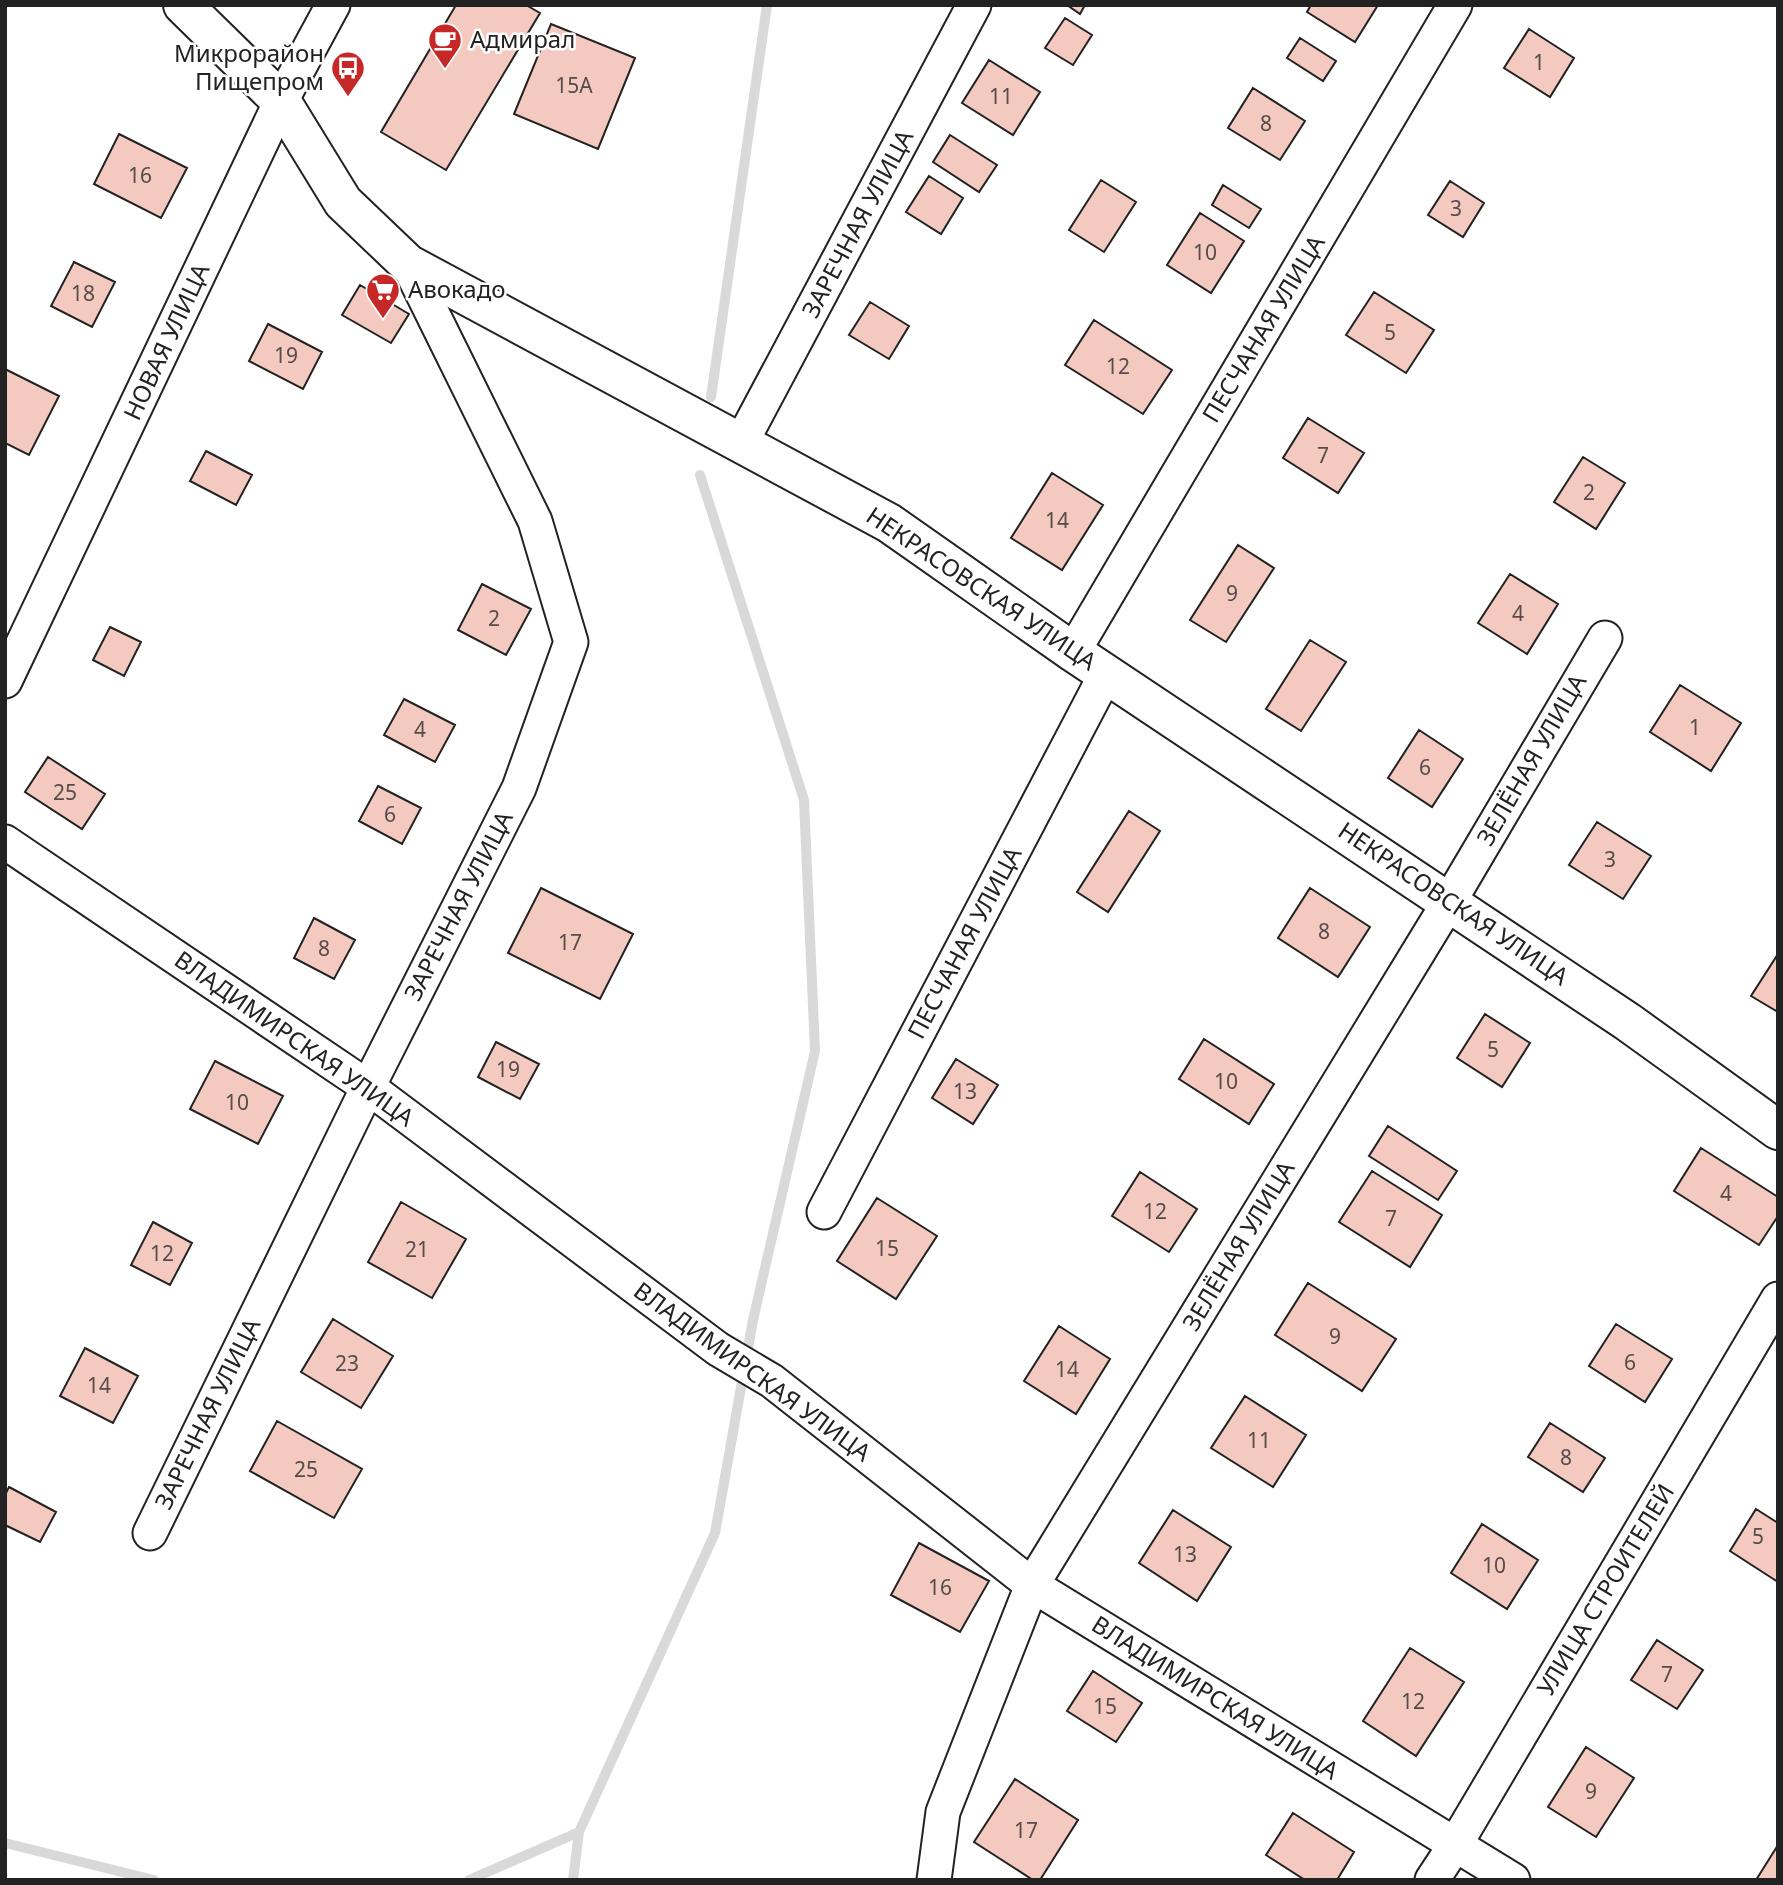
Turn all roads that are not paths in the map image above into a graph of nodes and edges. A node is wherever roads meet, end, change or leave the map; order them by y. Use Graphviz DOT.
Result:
graph roads {
  1 [pos="183,5"];
  2 [pos="333,5"];
  3 [pos="974,5"];
  4 [pos="1455,5"];
  5 [pos="281,102"];
  6 [pos="408,264"];
  7 [pos="741,443"];
  8 [pos="1605,638"];
  9 [pos="1073,652"];
  10 [pos="1106,674"];
  11 [pos="5,681"];
  12 [pos="5,842"];
  13 [pos="1449,902"];
  14 [pos="368,1087"];
  15 [pos="1778,1130"];
  16 [pos="824,1212"];
  17 [pos="1778,1300"];
  18 [pos="150,1533"];
  19 [pos="1032,1586"];
  20 [pos="1455,1845"];
  21 [pos="934,1880"];
  22 [pos="1432,1880"];
  23 [pos="1513,1880"];
  1 -- 5 [label="street, НЕКРАСОВСКАЯ УЛИЦА"];
  2 -- 5 [label="street, НОВАЯ УЛИЦА"];
  3 -- 7 [label="street, ЗАРЕЧНАЯ УЛИЦА"];
  4 -- 9 [label="street, ПЕСЧАНАЯ УЛИЦА"];
  5 -- 6 [label="street, НЕКРАСОВСКАЯ УЛИЦА"];
  5 -- 11 [label="street, НОВАЯ УЛИЦА"];
  6 -- 7 [label="street, НЕКРАСОВСКАЯ УЛИЦА"];
  6 -- 14 [label="street, ЗАРЕЧНАЯ УЛИЦА"];
  7 -- 9 [label="street, НЕКРАСОВСКАЯ УЛИЦА"];
  8 -- 13 [label="street, ЗЕЛЁНАЯ УЛИЦА"];
  9 -- 10 [label="street, НЕКРАСОВСКАЯ УЛИЦА"];
  10 -- 13 [label="street, НЕКРАСОВСКАЯ УЛИЦА"];
  10 -- 16 [label="street, ПЕСЧАНАЯ УЛИЦА"];
  12 -- 14 [label="street, ВЛАДИМИРСКАЯ УЛИЦА"];
  13 -- 15 [label="street, НЕКРАСОВСКАЯ УЛИЦА"];
  13 -- 19 [label="street, ЗЕЛЁНАЯ УЛИЦА"];
  14 -- 18 [label="street, ЗАРЕЧНАЯ УЛИЦА"];
  14 -- 19 [label="street, ВЛАДИМИРСКАЯ УЛИЦА"];
  17 -- 20 [label="street, УЛИЦА СТРОИТЕЛЕЙ"];
  19 -- 20 [label="street, ВЛАДИМИРСКАЯ УЛИЦА"];
  19 -- 21 [label="street, ЗЕЛЁНАЯ УЛИЦА"];
  20 -- 22 [label="street, УЛИЦА СТРОИТЕЛЕЙ"];
  20 -- 23 [label="street, ВЛАДИМИРСКАЯ УЛИЦА"];
}
